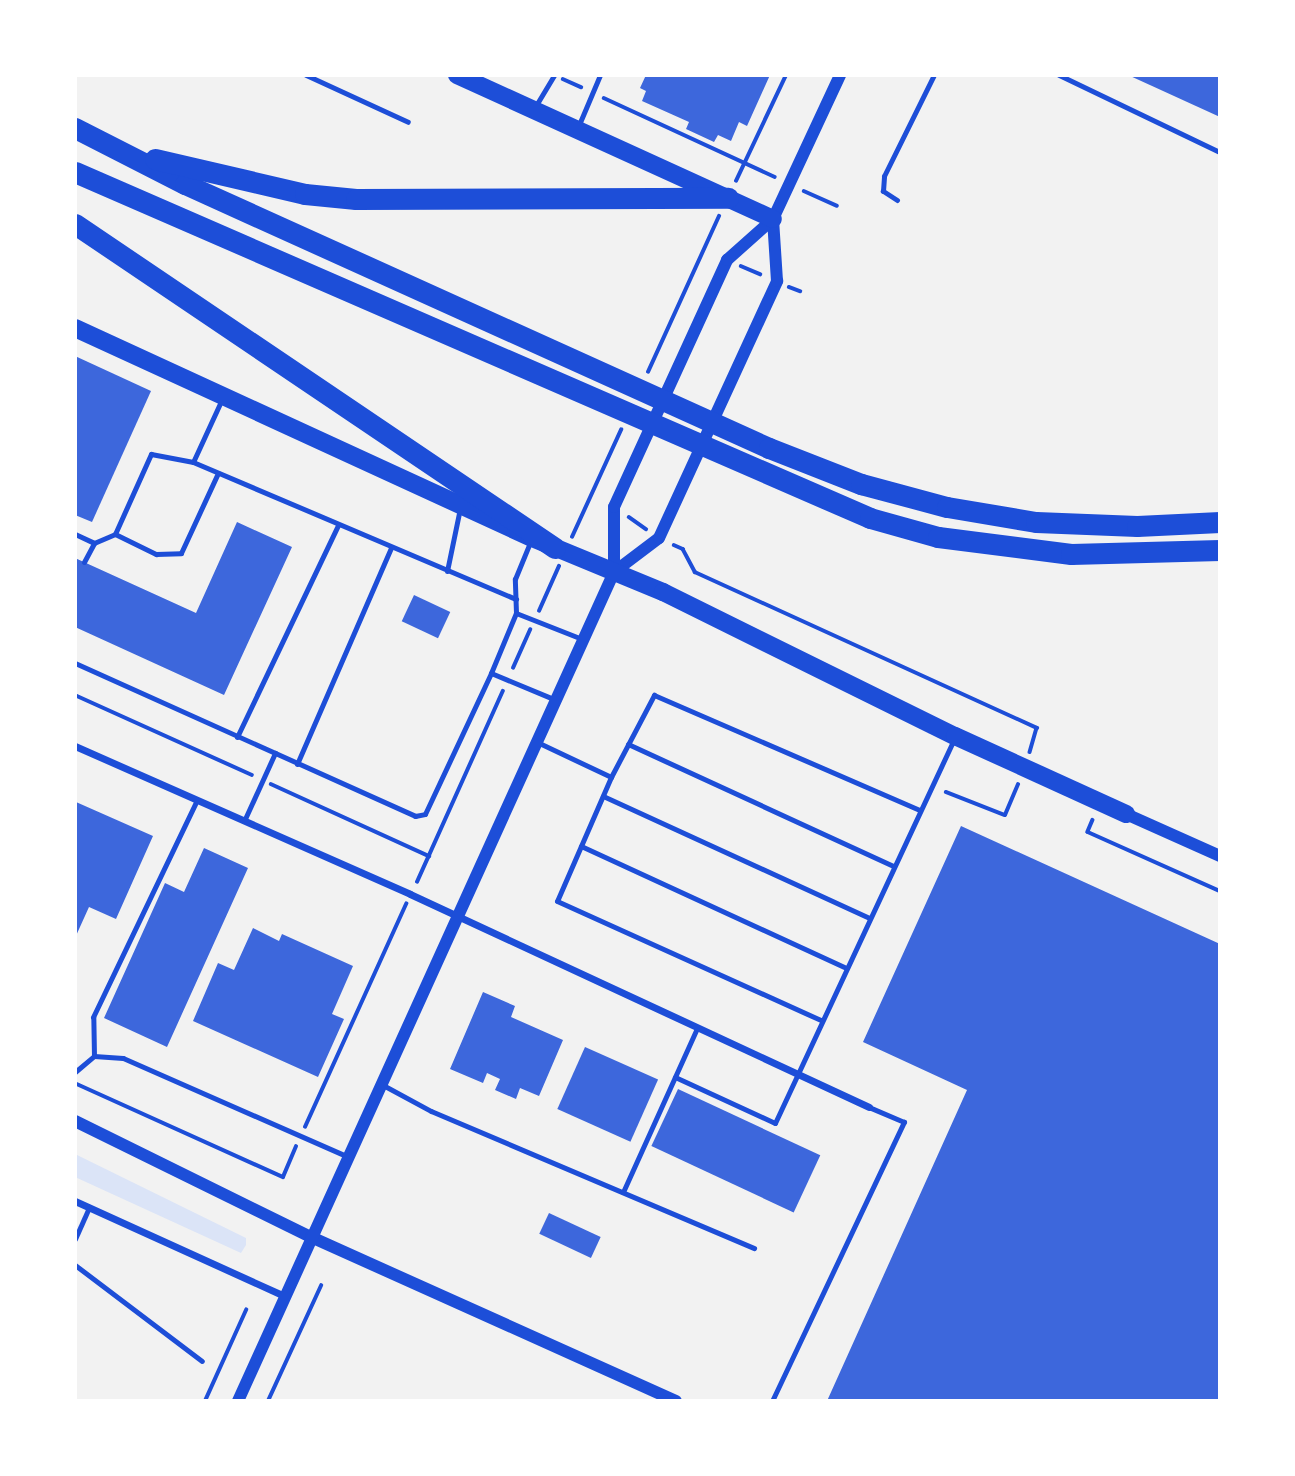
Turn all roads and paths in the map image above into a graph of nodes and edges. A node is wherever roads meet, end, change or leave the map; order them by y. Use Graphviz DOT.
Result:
graph roads {
  1 [pos="457,75"];
  2 [pos="554,75"];
  3 [pos="600,75"];
  4 [pos="840,75"];
  5 [pos="934,75"];
  6 [pos="1059,75"];
  7 [pos="311,76"];
  8 [pos="592,92"];
  9 [pos="533,110"];
  10 [pos="408,122"];
  11 [pos="75,128"];
  12 [pos="577,130"];
  13 [pos="129,152"];
  14 [pos="1220,152"];
  15 [pos="75,172"];
  16 [pos="790,184"];
  17 [pos="728,198"];
  18 [pos="898,200"];
  19 [pos="837,205"];
  20 [pos="773,219"];
  21 [pos="75,224"];
  22 [pos="704,249"];
  23 [pos="727,260"];
  24 [pos="777,281"];
  25 [pos="800,291"];
  26 [pos="75,328"];
  27 [pos="224,396"];
  28 [pos="193,462"];
  29 [pos="218,473"];
  30 [pos="592,493"];
  31 [pos="461,505"];
  32 [pos="614,507"];
  33 [pos="1220,522"];
  34 [pos="338,525"];
  35 [pos="75,534"];
  36 [pos="114,534"];
  37 [pos="532,538"];
  38 [pos="659,538"];
  39 [pos="94,542"];
  40 [pos="391,548"];
  41 [pos="555,548"];
  42 [pos="1220,550"];
  43 [pos="84,562"];
  44 [pos="447,571"];
  45 [pos="614,572"];
  46 [pos="516,599"];
  47 [pos="516,613"];
  48 [pos="583,640"];
  49 [pos="75,663"];
  50 [pos="491,673"];
  51 [pos="556,700"];
  52 [pos="955,736"];
  53 [pos="237,737"];
  54 [pos="537,742"];
  55 [pos="628,744"];
  56 [pos="75,746"];
  57 [pos="275,753"];
  58 [pos="297,764"];
  59 [pos="611,777"];
  60 [pos="1021,777"];
  61 [pos="1030,791"];
  62 [pos="946,792"];
  63 [pos="603,796"];
  64 [pos="197,800"];
  65 [pos="920,810"];
  66 [pos="1126,814"];
  67 [pos="1081,815"];
  68 [pos="244,821"];
  69 [pos="581,846"];
  70 [pos="1220,856"];
  71 [pos="893,866"];
  72 [pos="1220,891"];
  73 [pos="457,916"];
  74 [pos="869,918"];
  75 [pos="846,968"];
  76 [pos="821,1020"];
  77 [pos="697,1028"];
  78 [pos="94,1056"];
  79 [pos="75,1072"];
  80 [pos="796,1074"];
  81 [pos="675,1077"];
  82 [pos="381,1084"];
  83 [pos="869,1107"];
  84 [pos="75,1121"];
  85 [pos="348,1157"];
  86 [pos="623,1192"];
  87 [pos="75,1201"];
  88 [pos="89,1207"];
  89 [pos="311,1237"];
  90 [pos="75,1239"];
  91 [pos="754,1248"];
  92 [pos="75,1265"];
  93 [pos="321,1286"];
  94 [pos="285,1296"];
  95 [pos="246,1310"];
  96 [pos="202,1361"];
  97 [pos="205,1401"];
  98 [pos="238,1401"];
  99 [pos="268,1401"];
  100 [pos="676,1401"];
  101 [pos="772,1401"];
  1 -- 9 [label="main road"];
  2 -- 8 [label="path"];
  2 -- 9 [label="lane"];
  3 -- 8 [label="lane"];
  4 -- 16 [label="street"];
  5 -- 18 [label="lane"];
  6 -- 14 [label="lane"];
  7 -- 10 [label="lane"];
  8 -- 12 [label="lane"];
  8 -- 16 [label="path"];
  9 -- 12 [label="main road"];
  11 -- 13 [label="highway"];
  12 -- 17 [label="main road"];
  13 -- 17 [label="highway"];
  13 -- 33 [label="highway"];
  15 -- 42 [label="highway"];
  16 -- 19 [label="path"];
  16 -- 20 [label="street"];
  17 -- 20 [label="main road"];
  20 -- 23 [label="street"];
  20 -- 24 [label="street"];
  21 -- 41 [label="highway"];
  22 -- 23 [label="path"];
  23 -- 24 [label="path"];
  23 -- 32 [label="street"];
  24 -- 25 [label="path"];
  24 -- 38 [label="street"];
  26 -- 27 [label="main road"];
  27 -- 28 [label="lane"];
  27 -- 31 [label="main road"];
  28 -- 29 [label="lane"];
  28 -- 36 [label="lane"];
  29 -- 34 [label="lane"];
  29 -- 36 [label="lane"];
  30 -- 32 [label="path"];
  31 -- 37 [label="main road"];
  31 -- 44 [label="lane"];
  32 -- 38 [label="path"];
  32 -- 45 [label="street"];
  34 -- 40 [label="lane"];
  34 -- 53 [label="lane"];
  35 -- 39 [label="lane"];
  36 -- 39 [label="lane"];
  37 -- 41 [label="main road"];
  37 -- 46 [label="lane"];
  38 -- 45 [label="street"];
  38 -- 60 [label="path"];
  39 -- 43 [label="lane"];
  40 -- 44 [label="lane"];
  40 -- 58 [label="lane"];
  41 -- 45 [label="main road"];
  44 -- 46 [label="lane"];
  45 -- 48 [label="street"];
  45 -- 52 [label="main road"];
  46 -- 47 [label="lane"];
  47 -- 48 [label="lane"];
  47 -- 50 [label="lane"];
  48 -- 51 [label="street"];
  49 -- 53 [label="lane"];
  50 -- 51 [label="lane"];
  50 -- 58 [label="lane"];
  51 -- 54 [label="street"];
  52 -- 60 [label="main road"];
  52 -- 65 [label="lane"];
  53 -- 57 [label="lane"];
  54 -- 59 [label="lane"];
  54 -- 73 [label="street"];
  55 -- 59 [label="lane"];
  55 -- 65 [label="lane"];
  55 -- 71 [label="lane"];
  56 -- 64 [label="street"];
  57 -- 58 [label="lane"];
  57 -- 68 [label="lane"];
  59 -- 63 [label="lane"];
  60 -- 61 [label="path"];
  60 -- 62 [label="path"];
  60 -- 66 [label="main road"];
  63 -- 69 [label="lane"];
  63 -- 74 [label="lane"];
  64 -- 68 [label="street"];
  64 -- 78 [label="lane"];
  65 -- 71 [label="lane"];
  66 -- 70 [label="street"];
  67 -- 72 [label="path"];
  68 -- 73 [label="street"];
  69 -- 75 [label="lane"];
  69 -- 76 [label="lane"];
  71 -- 74 [label="lane"];
  73 -- 77 [label="street"];
  73 -- 82 [label="street"];
  74 -- 75 [label="lane"];
  75 -- 76 [label="lane"];
  76 -- 80 [label="lane"];
  77 -- 80 [label="street"];
  77 -- 81 [label="lane"];
  78 -- 79 [label="lane"];
  78 -- 85 [label="lane"];
  80 -- 81 [label="lane"];
  80 -- 83 [label="street"];
  81 -- 86 [label="lane"];
  82 -- 85 [label="street"];
  82 -- 86 [label="lane"];
  83 -- 101 [label="lane"];
  84 -- 89 [label="street"];
  85 -- 89 [label="street"];
  86 -- 91 [label="lane"];
  87 -- 88 [label="street"];
  88 -- 90 [label="lane"];
  88 -- 94 [label="street"];
  89 -- 94 [label="street"];
  89 -- 100 [label="street"];
  92 -- 96 [label="lane"];
  93 -- 99 [label="path"];
  94 -- 98 [label="street"];
  95 -- 97 [label="path"];
}
